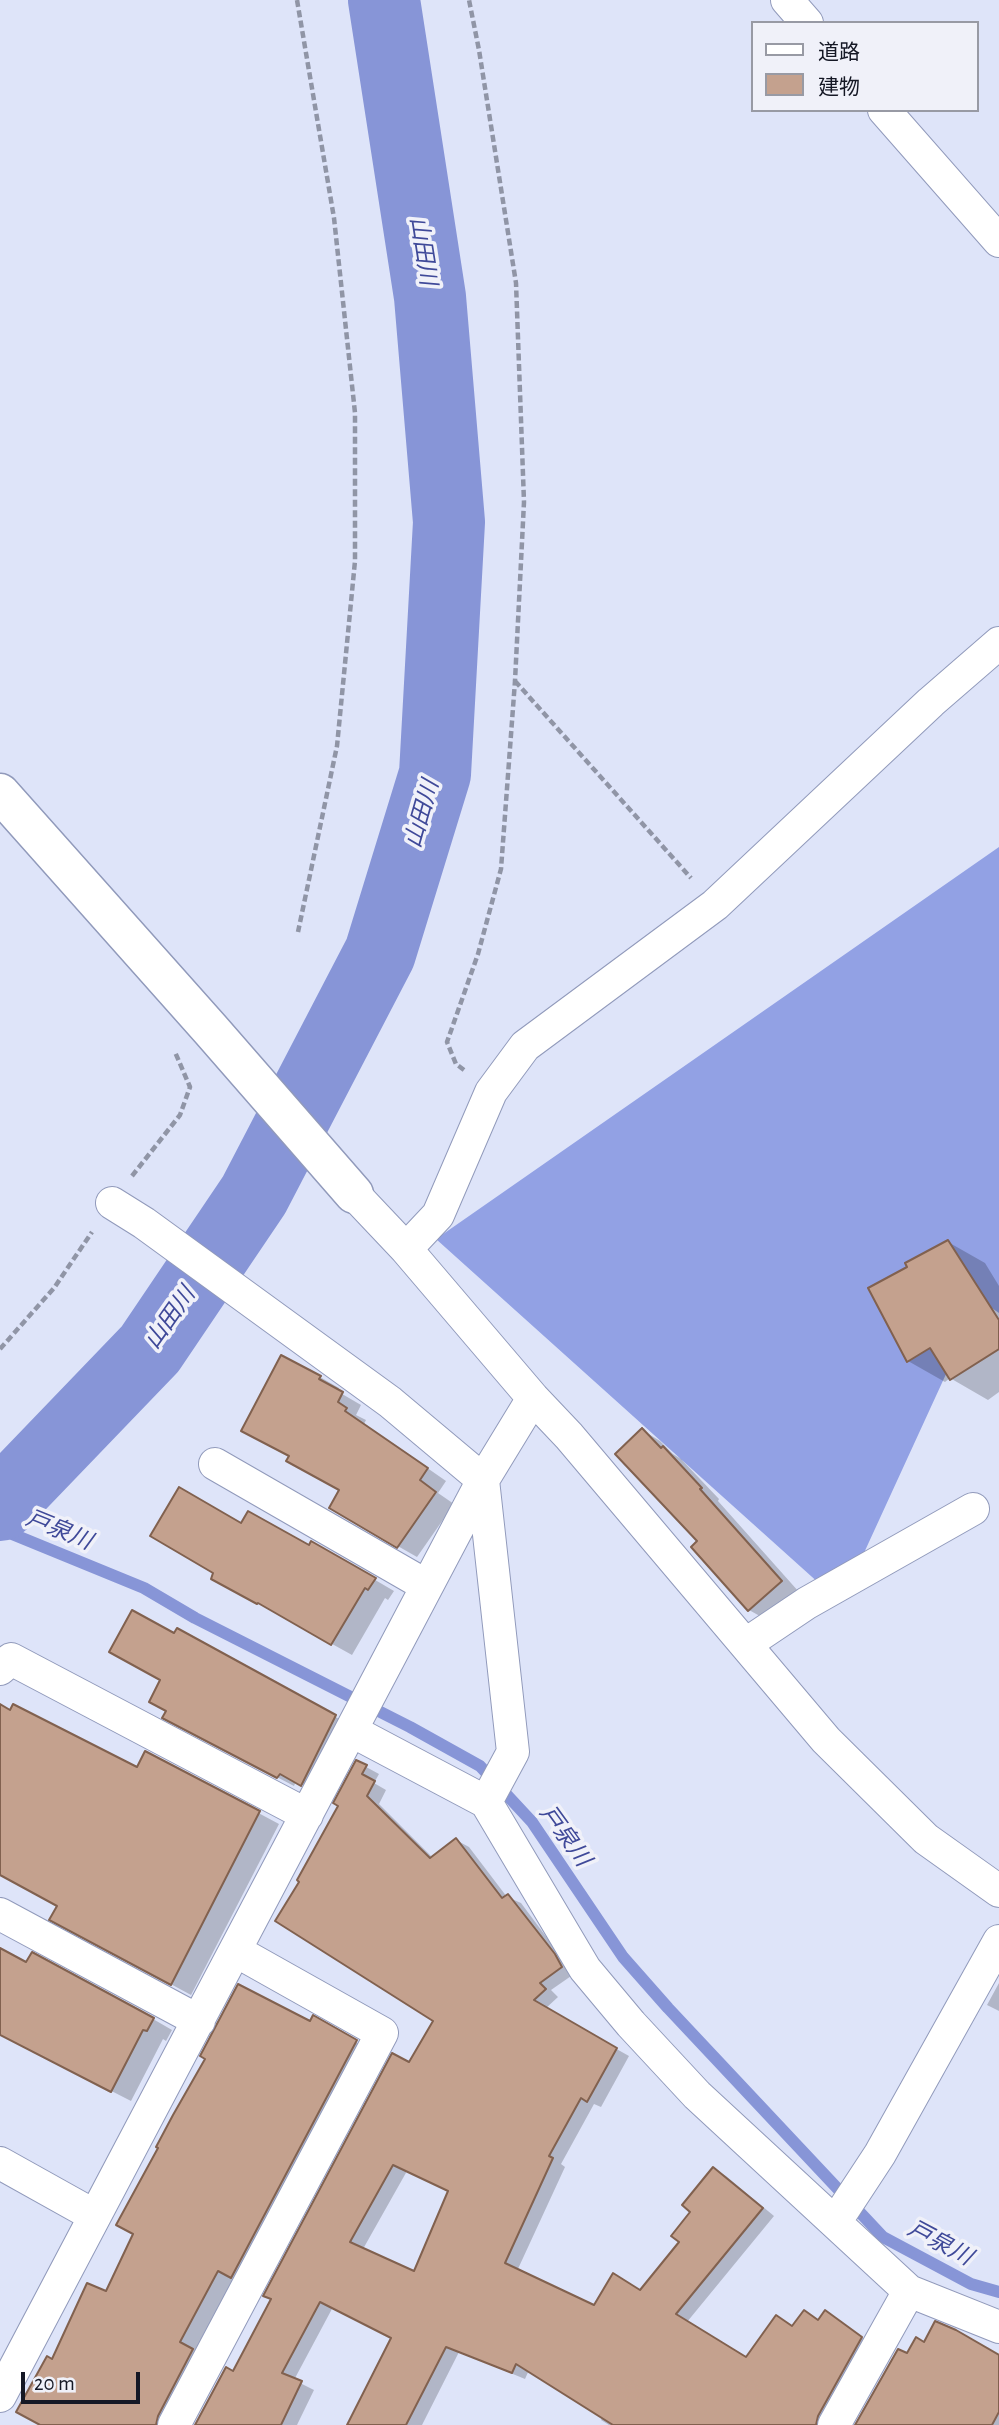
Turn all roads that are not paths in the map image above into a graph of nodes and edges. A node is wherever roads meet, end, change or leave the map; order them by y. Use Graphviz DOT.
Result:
graph roads {
  1 [pos="787,0"];
  2 [pos="805,21"];
  3 [pos="886,112"];
  4 [pos="999,241"];
  5 [pos="999,643"];
  6 [pos="0,793"];
  7 [pos="354,1194"];
  8 [pos="112,1203"];
  9 [pos="405,1248"];
  10 [pos="533,1398"];
  11 [pos="215,1464"];
  12 [pos="483,1480"];
  13 [pos="973,1509"];
  14 [pos="428,1586"];
  15 [pos="746,1644"];
  16 [pos="0,1668"];
  17 [pos="364,1709"];
  18 [pos="489,1796"];
  19 [pos="307,1815"];
  20 [pos="999,1891"];
  21 [pos="0,1914"];
  22 [pos="999,1941"];
  23 [pos="236,1951"];
  24 [pos="199,2021"];
  25 [pos="0,2163"];
  26 [pos="95,2216"];
  27 [pos="836,2221"];
  28 [pos="909,2291"];
  29 [pos="999,2327"];
  30 [pos="0,2396"];
  31 [pos="174,2425"];
  32 [pos="834,2425"];
  1 -- 2 [label="street"];
  3 -- 4 [label="street"];
  5 -- 9 [label="street"];
  6 -- 7 [label="street"];
  7 -- 9 [label="street"];
  8 -- 12 [label="street"];
  9 -- 10 [label="street"];
  10 -- 12 [label="street"];
  10 -- 15 [label="street"];
  11 -- 14 [label="street"];
  12 -- 14 [label="street"];
  12 -- 18 [label="street"];
  13 -- 15 [label="street"];
  14 -- 17 [label="street"];
  15 -- 20 [label="street"];
  16 -- 19 [label="street"];
  17 -- 18 [label="street"];
  17 -- 19 [label="street"];
  18 -- 27 [label="street"];
  19 -- 23 [label="street"];
  21 -- 24 [label="street"];
  22 -- 27 [label="street"];
  23 -- 24 [label="street"];
  23 -- 31 [label="street"];
  24 -- 26 [label="street"];
  25 -- 26 [label="street"];
  26 -- 30 [label="street"];
  27 -- 28 [label="street"];
  28 -- 29 [label="street"];
  28 -- 32 [label="street"];
}
